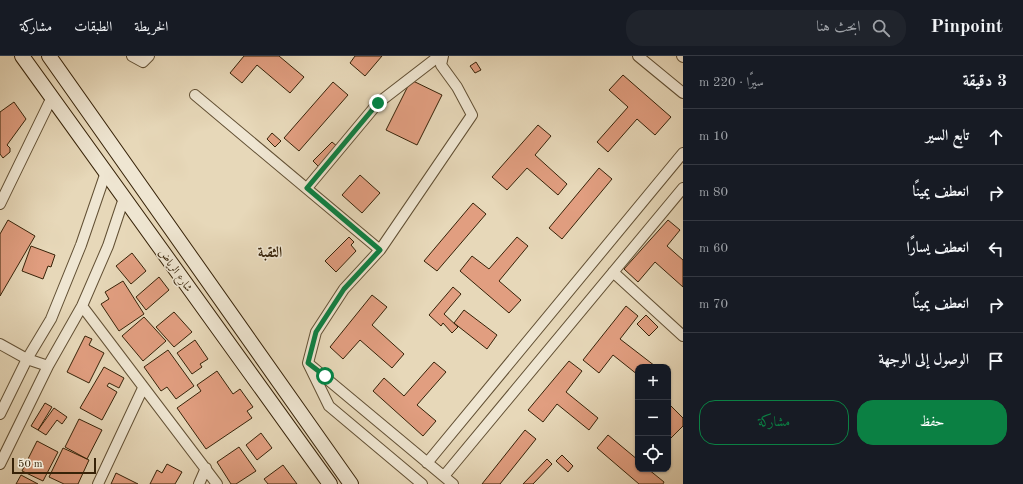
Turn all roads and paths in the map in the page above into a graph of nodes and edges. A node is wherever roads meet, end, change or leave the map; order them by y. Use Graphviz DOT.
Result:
graph roads {
  1 [pos="22,56"];
  2 [pos="49,56"];
  3 [pos="132,56"];
  4 [pos="149,56"];
  5 [pos="439,56"];
  6 [pos="443,56"];
  7 [pos="638,56"];
  8 [pos="683,93"];
  9 [pos="195,95"];
  10 [pos="52,97"];
  11 [pos="683,153"];
  12 [pos="106,172"];
  13 [pos="307,188"];
  14 [pos="683,188"];
  15 [pos="3,189"];
  16 [pos="124,198"];
  17 [pos="0,204"];
  18 [pos="380,250"];
  19 [pos="613,272"];
  20 [pos="82,306"];
  21 [pos="683,336"];
  22 [pos="0,344"];
  23 [pos="27,358"];
  24 [pos="308,363"];
  25 [pos="48,366"];
  26 [pos="143,388"];
  27 [pos="0,414"];
  28 [pos="1,459"];
  29 [pos="427,463"];
  30 [pos="206,468"];
  31 [pos="444,476"];
  32 [pos="98,484"];
  33 [pos="198,484"];
  34 [pos="217,484"];
  35 [pos="330,484"];
  36 [pos="352,484"];
  37 [pos="422,484"];
  38 [pos="453,484"];
  1 -- 10 [label="main road, شارع الرياض"];
  2 -- 36 [label="main road, شارع الرياض"];
  3 -- 4 [label="street"];
  5 -- 13 [label="street"];
  6 -- 18 [label="street"];
  7 -- 8 [label="street"];
  9 -- 13 [label="street"];
  10 -- 12 [label="main road, شارع الرياض"];
  10 -- 15 [label="street"];
  11 -- 29 [label="street"];
  12 -- 16 [label="main road, شارع الرياض"];
  12 -- 23 [label="street"];
  13 -- 18 [label="street"];
  14 -- 19 [label="street"];
  15 -- 17 [label="street"];
  16 -- 20 [label="street"];
  16 -- 35 [label="main road, شارع الرياض"];
  18 -- 24 [label="street"];
  19 -- 21 [label="street"];
  19 -- 31 [label="street"];
  20 -- 25 [label="street"];
  20 -- 26 [label="street"];
  22 -- 23 [label="street"];
  23 -- 25 [label="street"];
  23 -- 27 [label="street"];
  24 -- 29 [label="street"];
  24 -- 37 [label="street"];
  25 -- 28 [label="street"];
  26 -- 30 [label="street"];
  26 -- 32 [label="street"];
  29 -- 31 [label="street"];
  30 -- 33 [label="street"];
  30 -- 34 [label="street"];
  31 -- 38 [label="street"];
}
